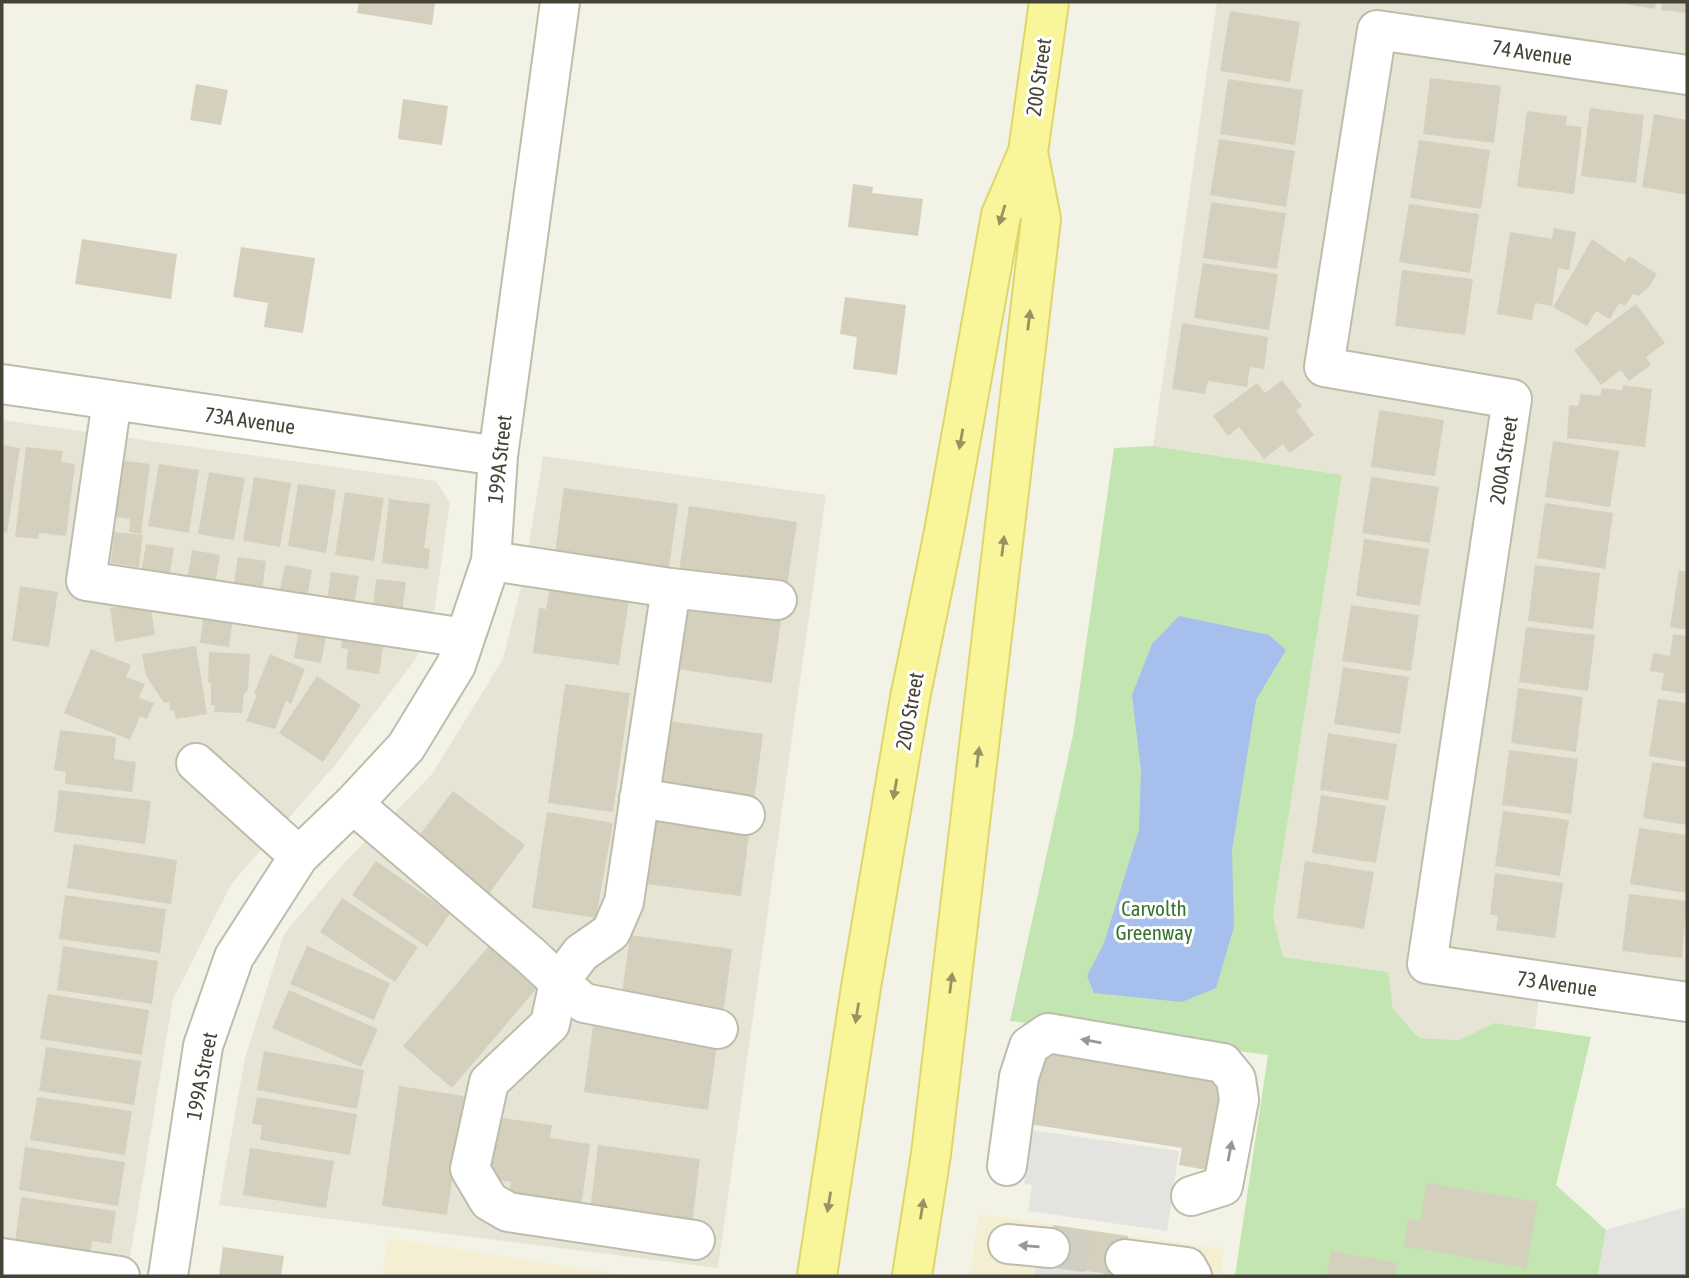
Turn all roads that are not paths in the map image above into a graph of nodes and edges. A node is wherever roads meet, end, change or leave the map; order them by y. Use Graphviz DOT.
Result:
graph roads {
  1 [pos="560,2"];
  2 [pos="1049,2"];
  3 [pos="1377,30"];
  4 [pos="1687,75"];
  5 [pos="1028,152"];
  6 [pos="2,384"];
  7 [pos="112,400"];
  8 [pos="498,456"];
  9 [pos="491,561"];
  10 [pos="671,588"];
  11 [pos="777,600"];
  12 [pos="465,638"];
  13 [pos="196,763"];
  14 [pos="639,798"];
  15 [pos="352,804"];
  16 [pos="745,816"];
  17 [pos="299,856"];
  18 [pos="1427,964"];
  19 [pos="559,982"];
  20 [pos="1687,1002"];
  21 [pos="718,1029"];
  22 [pos="1007,1166"];
  23 [pos="1191,1196"];
  24 [pos="695,1240"];
  25 [pos="1008,1244"];
  26 [pos="1050,1248"];
  27 [pos="2,1258"];
  28 [pos="120,1276"];
  29 [pos="168,1276"];
  30 [pos="817,1276"];
  31 [pos="912,1276"];
  1 -- 8 [label="street, 199A Street"];
  2 -- 5 [label="main road, 200 Street"];
  3 -- 4 [label="street, 74 Avenue"];
  3 -- 18 [label="street, 200A Street"];
  5 -- 30 [label="main road, 200 Street, one-way"];
  31 -- 5 [label="main road, 200 Street, one-way"];
  6 -- 7 [label="street, 73A Avenue"];
  7 -- 8 [label="street, 73A Avenue"];
  7 -- 12 [label="street"];
  8 -- 9 [label="street, 199A Street"];
  9 -- 10 [label="street"];
  9 -- 12 [label="street, 199A Street"];
  10 -- 11 [label="street"];
  10 -- 14 [label="street"];
  12 -- 15 [label="street, 199A Street"];
  13 -- 17 [label="street"];
  14 -- 16 [label="street"];
  14 -- 19 [label="street"];
  15 -- 17 [label="street, 199A Street"];
  15 -- 19 [label="street"];
  17 -- 29 [label="street, 199A Street"];
  18 -- 20 [label="street, 73 Avenue"];
  19 -- 21 [label="street"];
  19 -- 24 [label="street"];
  23 -- 22 [label="street, one-way"];
  26 -- 25 [label="street, one-way"];
  27 -- 28 [label="street"];
}
